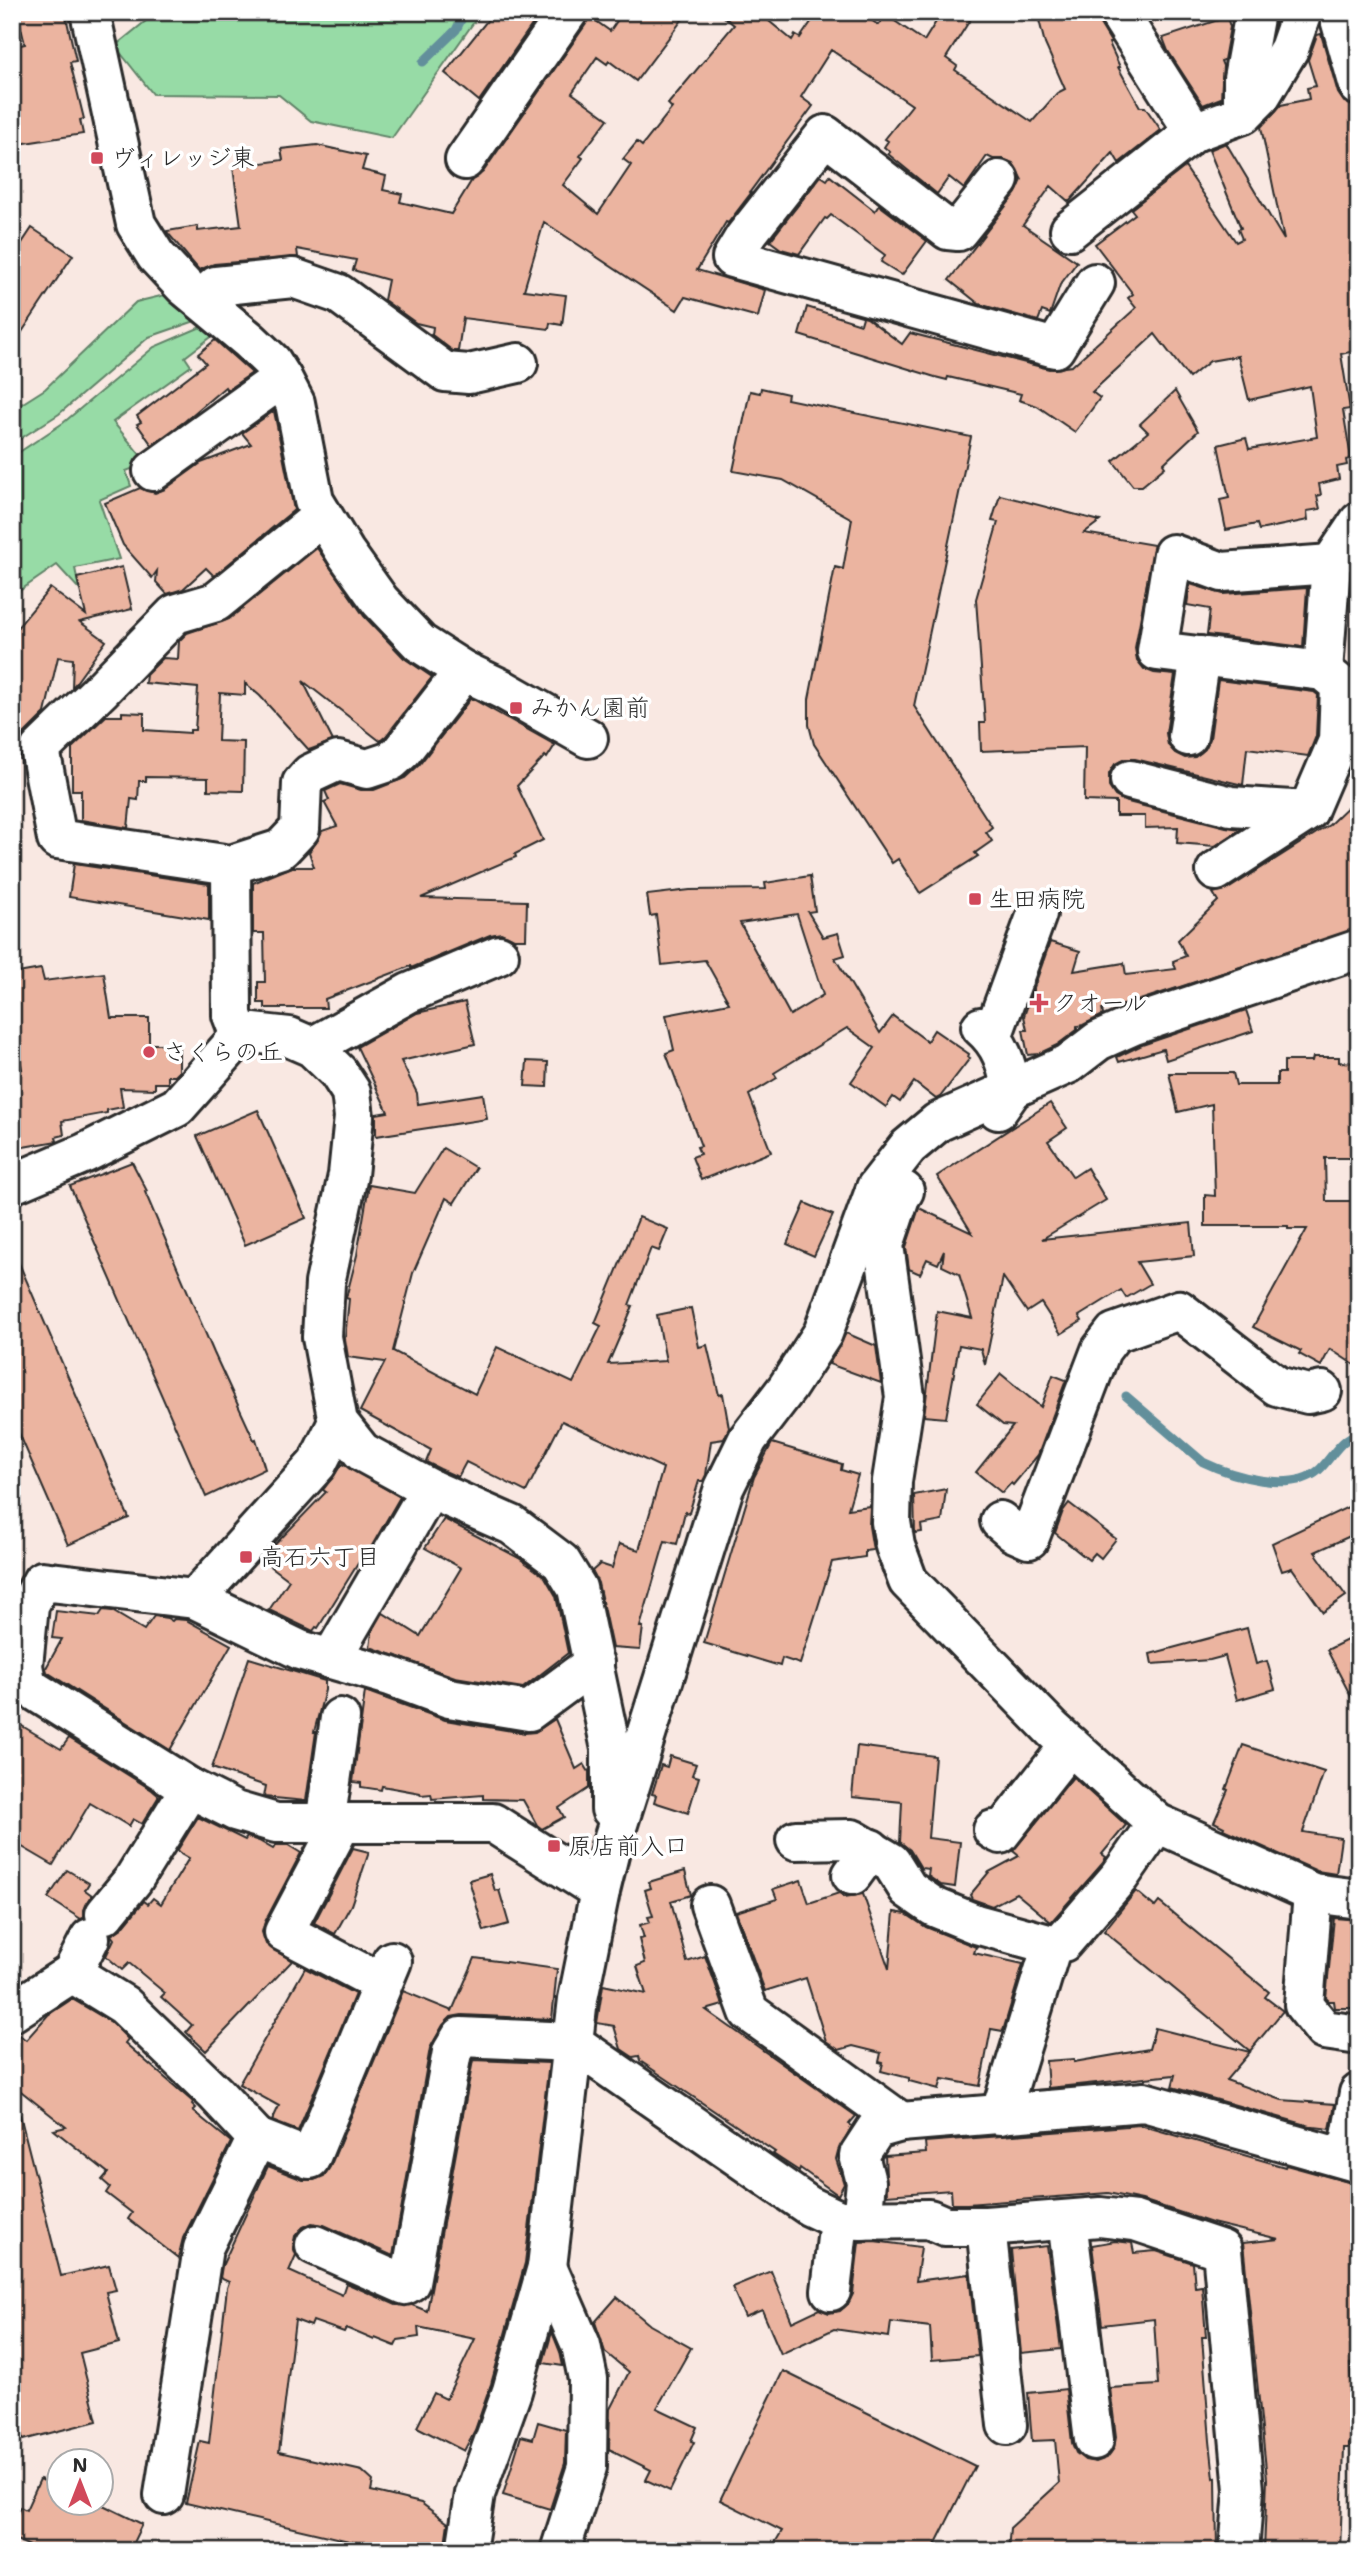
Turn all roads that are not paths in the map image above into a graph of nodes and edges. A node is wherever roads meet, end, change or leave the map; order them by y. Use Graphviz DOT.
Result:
graph roads {
  1 [pos="90,12"];
  2 [pos="568,12"];
  3 [pos="1118,12"];
  4 [pos="1255,12"];
  5 [pos="1302,12"];
  6 [pos="1338,12"];
  7 [pos="1359,86"];
  8 [pos="1243,114"];
  9 [pos="1194,132"];
  10 [pos="465,160"];
  11 [pos="999,180"];
  12 [pos="1070,230"];
  13 [pos="1095,283"];
  14 [pos="201,299"];
  15 [pos="518,363"];
  16 [pos="282,378"];
  17 [pos="153,471"];
  18 [pos="323,516"];
  19 [pos="1359,522"];
  20 [pos="1331,564"];
  21 [pos="1200,656"];
  22 [pos="464,671"];
  23 [pos="1323,671"];
  24 [pos="1188,736"];
  25 [pos="588,738"];
  26 [pos="1130,780"];
  27 [pos="1308,811"];
  28 [pos="231,865"];
  29 [pos="1216,871"];
  30 [pos="1037,914"];
  31 [pos="1359,949"];
  32 [pos="499,955"];
  33 [pos="240,1036"];
  34 [pos="312,1047"];
  35 [pos="1012,1090"];
  36 [pos="12,1184"];
  37 [pos="1322,1391"];
  38 [pos="338,1422"];
  39 [pos="430,1489"];
  40 [pos="1000,1521"];
  41 [pos="195,1599"];
  42 [pos="331,1659"];
  43 [pos="594,1664"];
  44 [pos="340,1718"];
  45 [pos="1070,1745"];
  46 [pos="190,1788"];
  47 [pos="1157,1823"];
  48 [pos="333,1824"];
  49 [pos="992,1830"];
  50 [pos="796,1840"];
  51 [pos="611,1846"];
  52 [pos="600,1891"];
  53 [pos="1313,1893"];
  54 [pos="1359,1899"];
  55 [pos="710,1905"];
  56 [pos="1052,1945"];
  57 [pos="72,1973"];
  58 [pos="12,2012"];
  59 [pos="1359,2035"];
  60 [pos="572,2042"];
  61 [pos="1359,2093"];
  62 [pos="1000,2115"];
  63 [pos="901,2122"];
  64 [pos="257,2138"];
  65 [pos="1353,2161"];
  66 [pos="850,2220"];
  67 [pos="1067,2220"];
  68 [pos="986,2226"];
  69 [pos="315,2245"];
  70 [pos="547,2267"];
  71 [pos="831,2291"];
  72 [pos="1007,2425"];
  73 [pos="1094,2440"];
  74 [pos="164,2495"];
  75 [pos="466,2551"];
  76 [pos="560,2551"];
  77 [pos="1239,2551"];
  1 -- 14 [label="street"];
  2 -- 10 [label="street"];
  3 -- 9 [label="street"];
  4 -- 8 [label="street"];
  5 -- 8 [label="street"];
  6 -- 7 [label="street"];
  8 -- 9 [label="street"];
  9 -- 12 [label="street"];
  11 -- 13 [label="street"];
  14 -- 15 [label="street"];
  14 -- 16 [label="street"];
  16 -- 17 [label="street"];
  16 -- 18 [label="street"];
  18 -- 22 [label="street"];
  18 -- 28 [label="street"];
  19 -- 20 [label="street"];
  20 -- 21 [label="street"];
  20 -- 23 [label="street"];
  21 -- 23 [label="street"];
  21 -- 24 [label="street"];
  22 -- 25 [label="street"];
  22 -- 28 [label="street"];
  23 -- 27 [label="street"];
  26 -- 27 [label="street"];
  27 -- 29 [label="street"];
  28 -- 33 [label="street"];
  30 -- 35 [label="street"];
  31 -- 35 [label="street"];
  32 -- 34 [label="street"];
  33 -- 34 [label="street"];
  33 -- 36 [label="street"];
  34 -- 38 [label="street"];
  35 -- 45 [label="street"];
  35 -- 51 [label="street"];
  37 -- 40 [label="street"];
  38 -- 39 [label="street"];
  38 -- 41 [label="street"];
  39 -- 42 [label="street"];
  39 -- 43 [label="street"];
  41 -- 42 [label="street"];
  41 -- 46 [label="street"];
  42 -- 43 [label="street"];
  43 -- 51 [label="street"];
  44 -- 48 [label="street"];
  45 -- 47 [label="street"];
  45 -- 49 [label="street"];
  46 -- 48 [label="street"];
  46 -- 57 [label="street"];
  47 -- 53 [label="street"];
  47 -- 56 [label="street"];
  48 -- 52 [label="street"];
  48 -- 64 [label="street"];
  50 -- 56 [label="street"];
  51 -- 52 [label="street"];
  52 -- 60 [label="street"];
  53 -- 54 [label="street"];
  53 -- 59 [label="street"];
  55 -- 63 [label="street"];
  56 -- 62 [label="street"];
  57 -- 58 [label="street"];
  57 -- 64 [label="street"];
  60 -- 66 [label="street"];
  60 -- 69 [label="street"];
  60 -- 70 [label="street"];
  61 -- 65 [label="street"];
  62 -- 63 [label="street"];
  62 -- 65 [label="street"];
  63 -- 66 [label="street"];
  64 -- 74 [label="street"];
  66 -- 68 [label="street"];
  66 -- 71 [label="street"];
  67 -- 68 [label="street"];
  67 -- 73 [label="street"];
  67 -- 77 [label="street"];
  68 -- 72 [label="street"];
  70 -- 75 [label="street"];
  70 -- 76 [label="street"];
}
